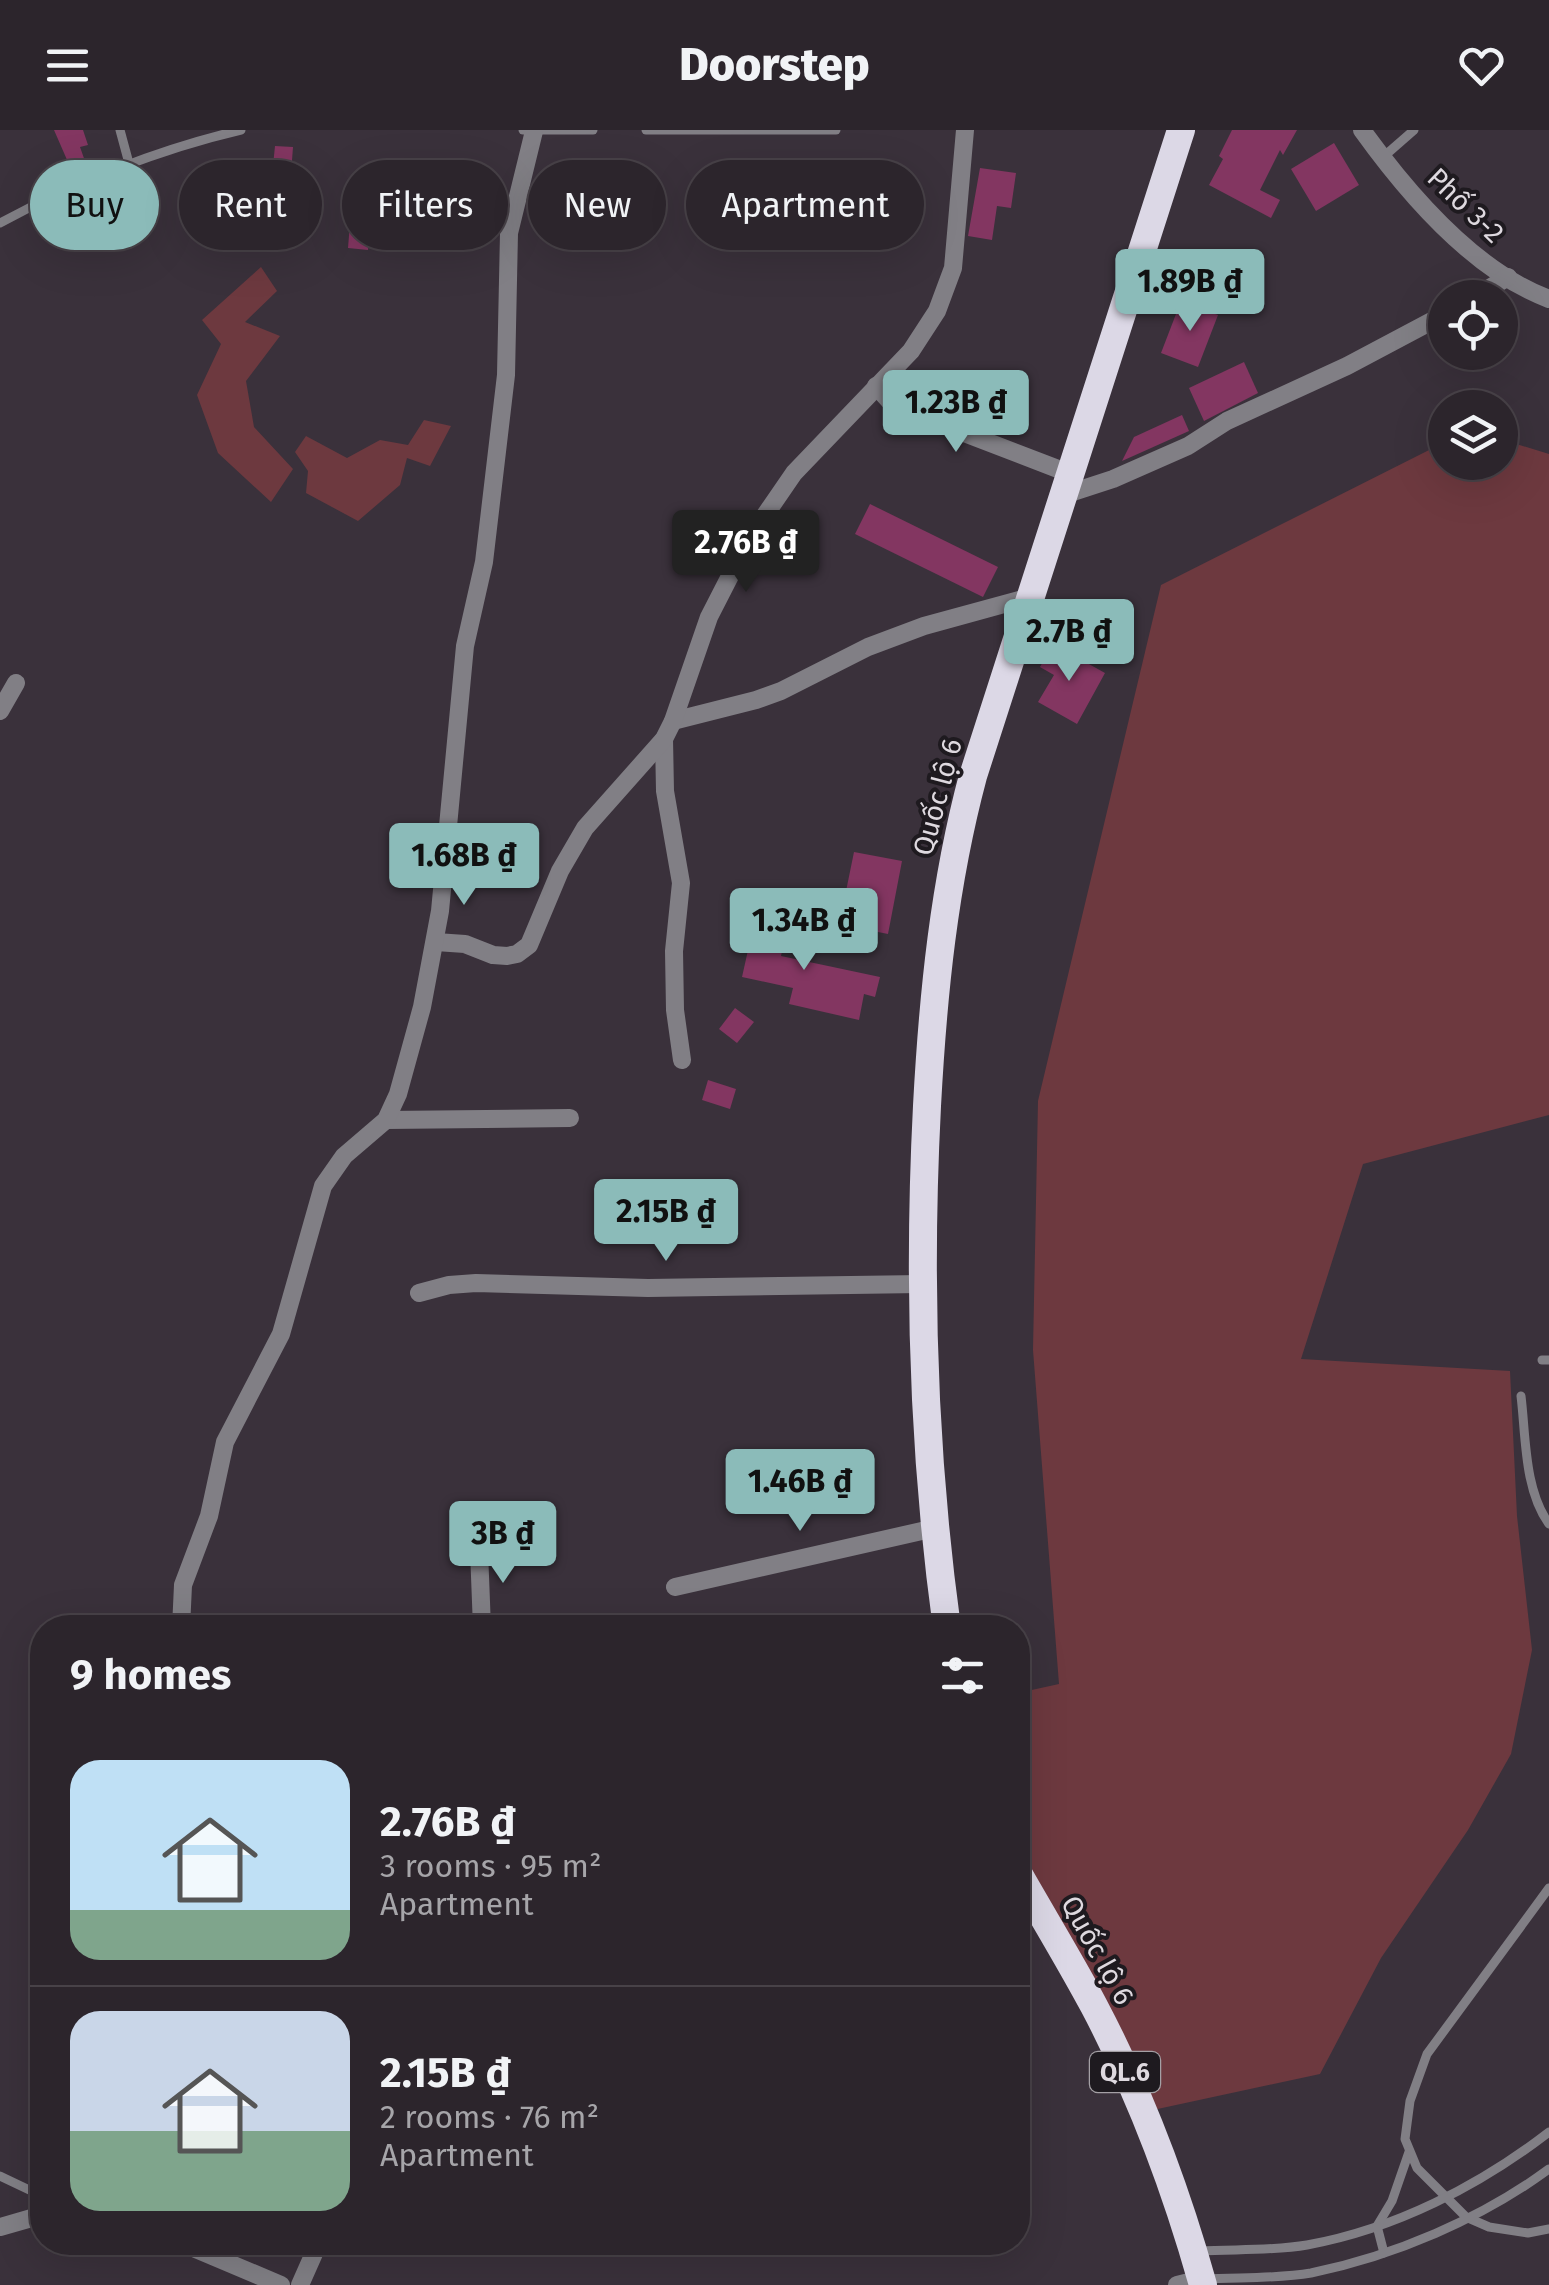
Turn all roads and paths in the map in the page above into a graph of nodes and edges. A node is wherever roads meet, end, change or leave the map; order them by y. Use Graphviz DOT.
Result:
graph roads {
  1 [pos="120,130"];
  2 [pos="241,130"];
  3 [pos="522,130"];
  4 [pos="534,130"];
  5 [pos="583,130"];
  6 [pos="593,130"];
  7 [pos="651,130"];
  8 [pos="836,130"];
  9 [pos="965,130"];
  10 [pos="1181,130"];
  11 [pos="1362,130"];
  12 [pos="1414,130"];
  13 [pos="1382,158"];
  14 [pos="128,160"];
  15 [pos="147,160"];
  16 [pos="30,207"];
  17 [pos="0,223"];
  18 [pos="1508,277"];
  19 [pos="1503,280"];
  20 [pos="1549,299"];
  21 [pos="1428,323"];
  22 [pos="876,386"];
  23 [pos="1068,485"];
  24 [pos="1030,596"];
  25 [pos="16,683"];
  26 [pos="0,710"];
  27 [pos="673,721"];
  28 [pos="664,739"];
  29 [pos="436,942"];
  30 [pos="682,1060"];
  31 [pos="570,1118"];
  32 [pos="386,1120"];
  33 [pos="921,1284"];
  34 [pos="419,1293"];
  35 [pos="1521,1396"];
  36 [pos="1549,1524"];
  37 [pos="935,1528"];
  38 [pos="479,1550"];
  39 [pos="676,1587"];
  40 [pos="181,1615"];
  41 [pos="482,1615"];
  42 [pos="945,1615"];
  43 [pos="1549,1888"];
  44 [pos="1030,1894"];
  45 [pos="1549,2132"];
  46 [pos="1409,2152"];
  47 [pos="1549,2168"];
  48 [pos="0,2176"];
  49 [pos="30,2190"];
  50 [pos="1445,2198"];
  51 [pos="1466,2217"];
  52 [pos="30,2219"];
  53 [pos="1377,2226"];
  54 [pos="0,2227"];
  55 [pos="1549,2229"];
  56 [pos="1384,2253"];
  57 [pos="212,2255"];
  58 [pos="313,2255"];
  59 [pos="1194,2275"];
  60 [pos="281,2285"];
  61 [pos="300,2285"];
  1 -- 14 [label="lane"];
  2 -- 15 [label="lane"];
  3 -- 4 [label="lane"];
  4 -- 5 [label="lane"];
  4 -- 29 [label="street"];
  5 -- 6 [label="lane"];
  7 -- 8 [label="lane"];
  9 -- 22 [label="street"];
  10 -- 23 [label="highway, Quốc lộ 6"];
  11 -- 13 [label="street, Phố 3-2"];
  12 -- 13 [label="lane"];
  13 -- 18 [label="street, Phố 3-2"];
  16 -- 17 [label="lane"];
  18 -- 19 [label="street"];
  18 -- 20 [label="street, Phố 3-2"];
  21 -- 23 [label="street"];
  22 -- 23 [label="street"];
  22 -- 27 [label="street"];
  23 -- 24 [label="highway, Quốc lộ 6"];
  24 -- 27 [label="street"];
  24 -- 33 [label="highway, Quốc lộ 6"];
  25 -- 26 [label="street"];
  27 -- 28 [label="street"];
  28 -- 29 [label="street"];
  28 -- 30 [label="street"];
  29 -- 32 [label="street"];
  31 -- 32 [label="street"];
  32 -- 40 [label="street"];
  33 -- 34 [label="street"];
  33 -- 37 [label="highway, Quốc lộ 6"];
  35 -- 36 [label="lane"];
  37 -- 39 [label="street"];
  37 -- 42 [label="highway, Quốc lộ 6"];
  38 -- 41 [label="street"];
  43 -- 46 [label="lane"];
  44 -- 59 [label="highway, Quốc lộ 6 / QL.6"];
  45 -- 50 [label="lane"];
  46 -- 50 [label="lane"];
  46 -- 53 [label="lane"];
  47 -- 51 [label="lane"];
  48 -- 49 [label="lane"];
  50 -- 51 [label="lane"];
  50 -- 53 [label="lane"];
  51 -- 55 [label="lane"];
  51 -- 56 [label="lane"];
  52 -- 54 [label="street"];
  53 -- 56 [label="lane"];
  53 -- 59 [label="lane"];
  56 -- 59 [label="lane"];
  57 -- 60 [label="street"];
  58 -- 61 [label="street"];
}
